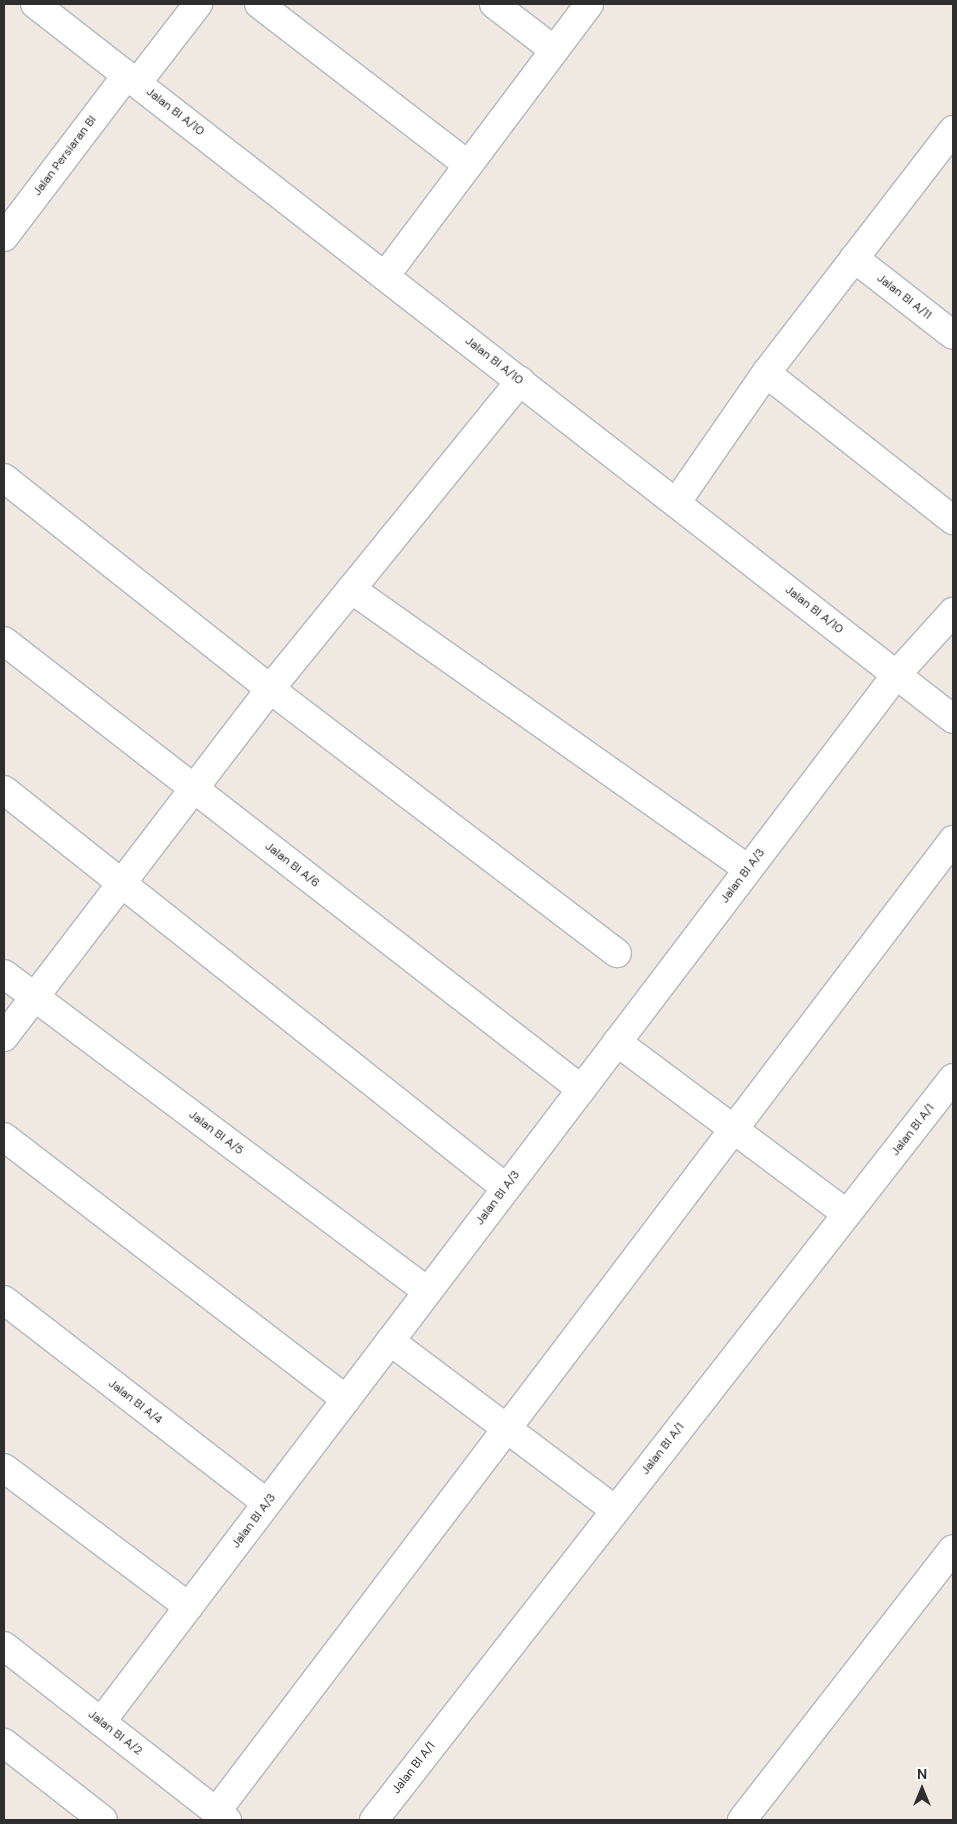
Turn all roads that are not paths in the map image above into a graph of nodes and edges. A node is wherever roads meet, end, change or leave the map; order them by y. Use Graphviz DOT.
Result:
graph roads {
  1 [pos="35,4"];
  2 [pos="198,4"];
  3 [pos="259,4"];
  4 [pos="494,4"];
  5 [pos="589,4"];
  6 [pos="554,50"];
  7 [pos="132,79"];
  8 [pos="949,144"];
  9 [pos="468,165"];
  10 [pos="4,237"];
  11 [pos="854,258"];
  12 [pos="385,276"];
  13 [pos="953,335"];
  14 [pos="766,373"];
  15 [pos="520,381"];
  16 [pos="4,478"];
  17 [pos="676,503"];
  18 [pos="953,520"];
  19 [pos="351,589"];
  20 [pos="953,612"];
  21 [pos="4,641"];
  22 [pos="896,675"];
  23 [pos="270,688"];
  24 [pos="953,719"];
  25 [pos="193,789"];
  26 [pos="4,790"];
  27 [pos="953,840"];
  28 [pos="748,870"];
  29 [pos="121,883"];
  30 [pos="617,953"];
  31 [pos="4,974"];
  32 [pos="35,997"];
  33 [pos="4,1038"];
  34 [pos="617,1042"];
  35 [pos="953,1078"];
  36 [pos="581,1089"];
  37 [pos="734,1130"];
  38 [pos="4,1137"];
  39 [pos="506,1188"];
  40 [pos="846,1214"];
  41 [pos="428,1292"];
  42 [pos="4,1300"];
  43 [pos="390,1341"];
  44 [pos="346,1399"];
  45 [pos="506,1429"];
  46 [pos="4,1468"];
  47 [pos="267,1503"];
  48 [pos="615,1510"];
  49 [pos="953,1549"];
  50 [pos="188,1606"];
  51 [pos="4,1646"];
  52 [pos="101,1722"];
  53 [pos="4,1743"];
  54 [pos="221,1816"];
  55 [pos="103,1820"];
  56 [pos="374,1820"];
  57 [pos="742,1820"];
  1 -- 7 [label="street, Jalan BI A/10"];
  2 -- 7 [label="street, Jalan Persiaran BI"];
  3 -- 9 [label="street"];
  4 -- 6 [label="street"];
  5 -- 6 [label="street"];
  6 -- 9 [label="street"];
  7 -- 10 [label="street, Jalan Persiaran BI"];
  7 -- 12 [label="street, Jalan BI A/10"];
  8 -- 11 [label="street"];
  9 -- 12 [label="street"];
  11 -- 13 [label="street, Jalan BI A/11"];
  11 -- 14 [label="street"];
  12 -- 15 [label="street, Jalan BI A/10"];
  14 -- 17 [label="street"];
  14 -- 18 [label="street"];
  15 -- 17 [label="street, Jalan BI A/10"];
  15 -- 19 [label="street"];
  16 -- 23 [label="street"];
  17 -- 22 [label="street, Jalan BI A/10"];
  19 -- 23 [label="street"];
  19 -- 28 [label="street"];
  20 -- 22 [label="street, Jalan BI A/3"];
  21 -- 25 [label="street, Jalan BI A/6"];
  22 -- 24 [label="street, Jalan BI A/10"];
  22 -- 28 [label="street, Jalan BI A/3"];
  23 -- 25 [label="street"];
  23 -- 30 [label="street"];
  25 -- 29 [label="street"];
  25 -- 36 [label="street, Jalan BI A/6"];
  26 -- 29 [label="street"];
  27 -- 37 [label="street"];
  28 -- 34 [label="street, Jalan BI A/3"];
  29 -- 32 [label="street"];
  29 -- 39 [label="street"];
  31 -- 32 [label="street, Jalan BI A/5"];
  32 -- 33 [label="street"];
  32 -- 41 [label="street, Jalan BI A/5"];
  34 -- 36 [label="street, Jalan BI A/3"];
  34 -- 37 [label="street"];
  35 -- 40 [label="street, Jalan BI A/1"];
  36 -- 39 [label="street, Jalan BI A/3"];
  37 -- 40 [label="street"];
  37 -- 45 [label="street"];
  38 -- 44 [label="street"];
  39 -- 41 [label="street, Jalan BI A/3"];
  40 -- 48 [label="street, Jalan BI A/1"];
  41 -- 43 [label="street, Jalan BI A/3"];
  42 -- 47 [label="street, Jalan BI A/4"];
  43 -- 44 [label="street, Jalan BI A/3"];
  43 -- 45 [label="street"];
  44 -- 47 [label="street, Jalan BI A/3"];
  45 -- 48 [label="street"];
  45 -- 54 [label="street"];
  46 -- 50 [label="street"];
  47 -- 50 [label="street, Jalan BI A/3"];
  48 -- 56 [label="street, Jalan BI A/1"];
  49 -- 57 [label="street"];
  50 -- 52 [label="street, Jalan BI A/3"];
  51 -- 52 [label="street, Jalan BI A/2"];
  52 -- 54 [label="street, Jalan BI A/2"];
  53 -- 55 [label="street"];
}
